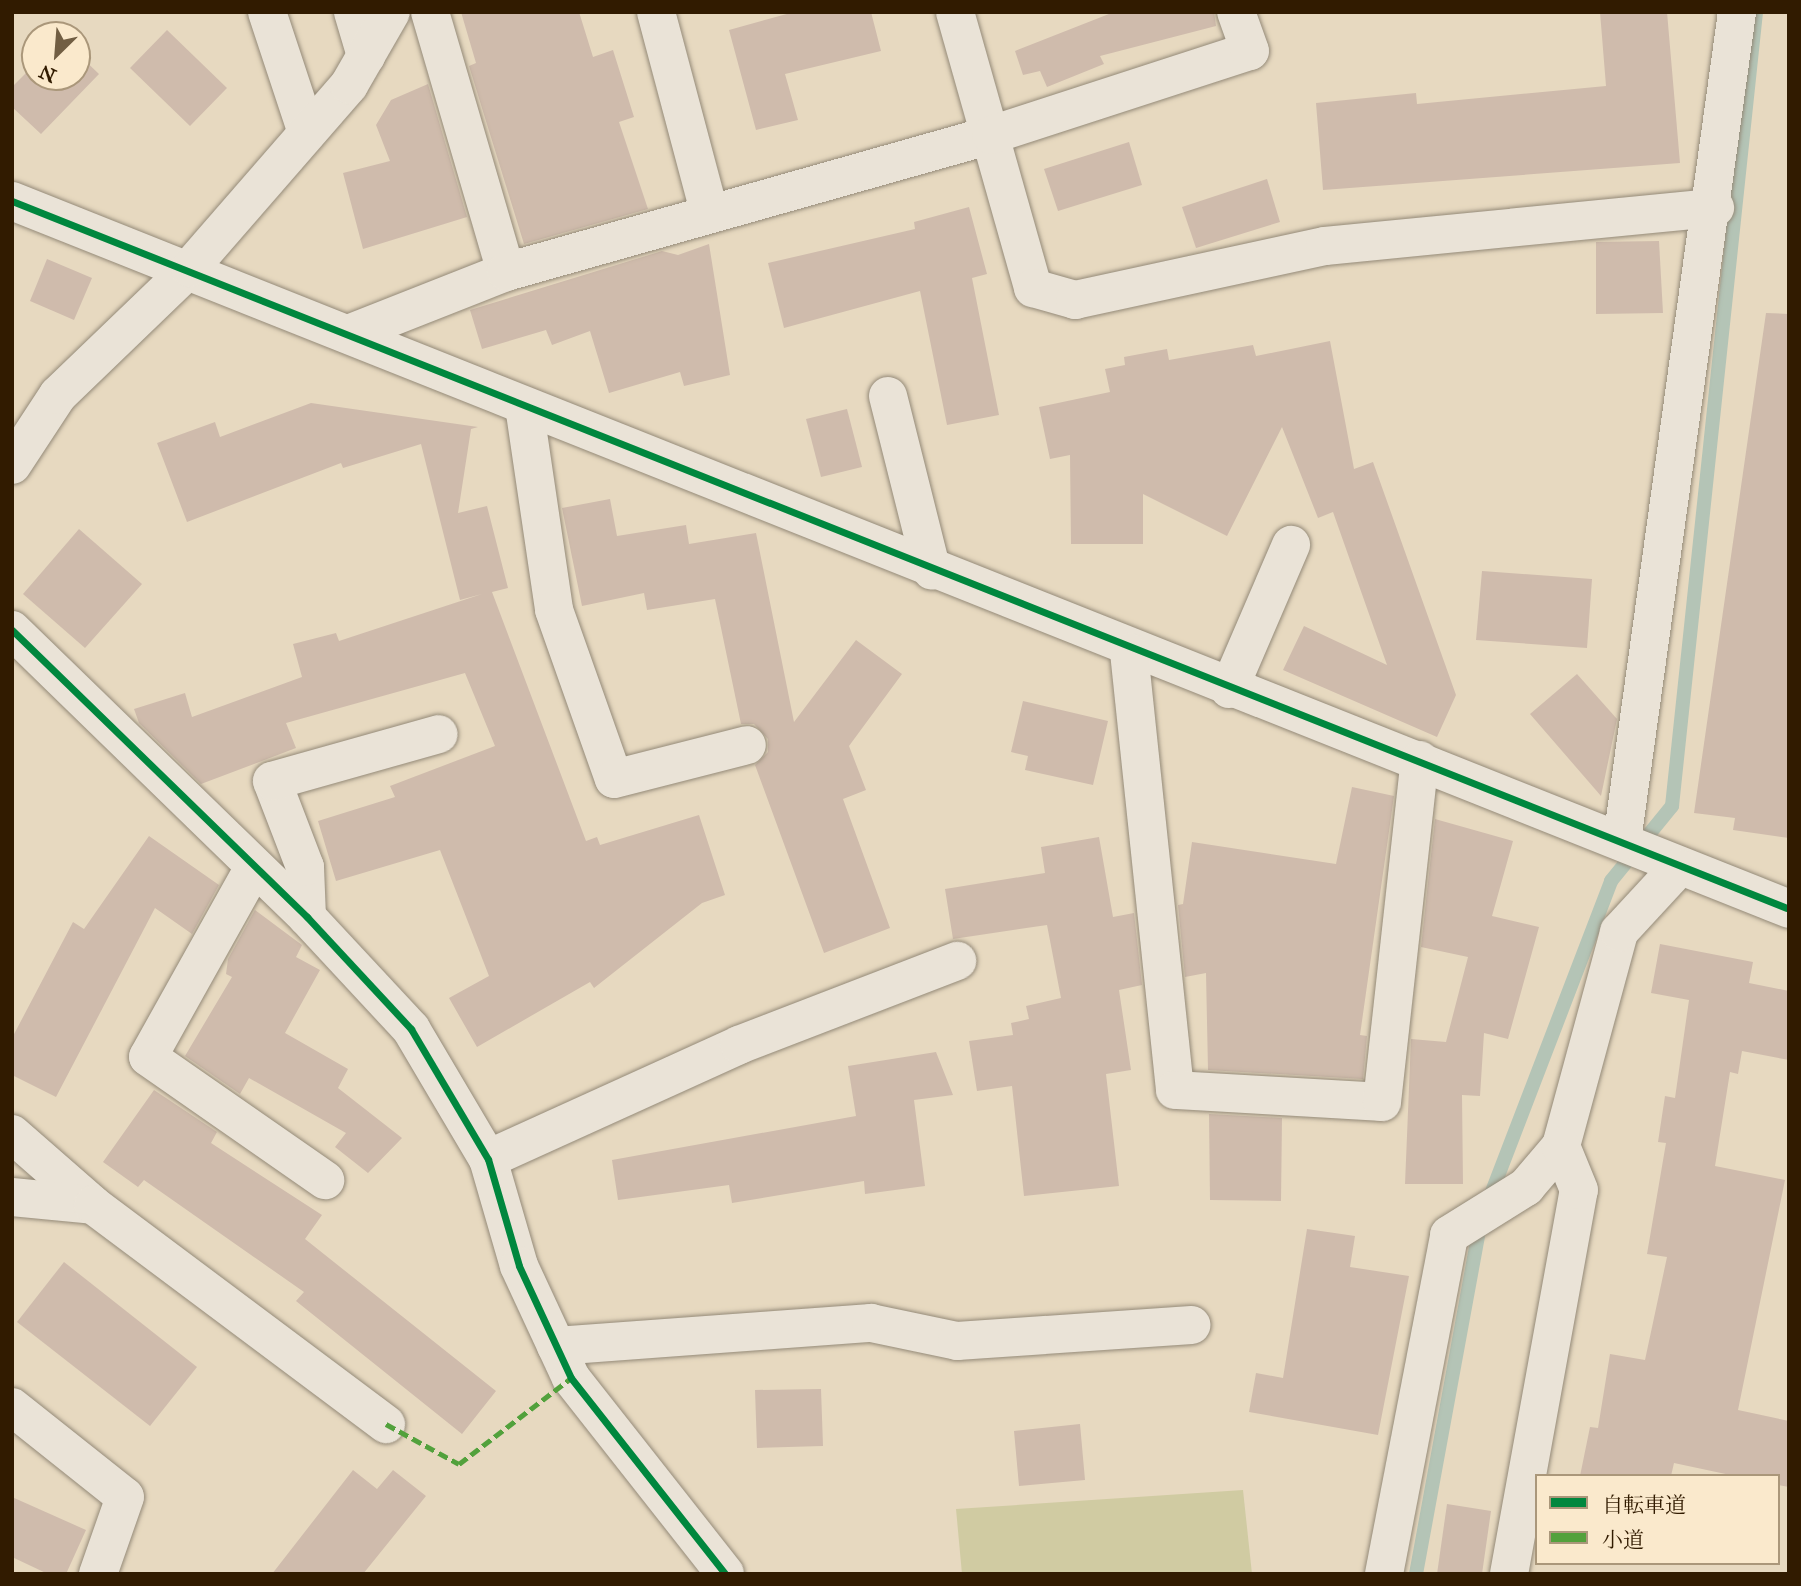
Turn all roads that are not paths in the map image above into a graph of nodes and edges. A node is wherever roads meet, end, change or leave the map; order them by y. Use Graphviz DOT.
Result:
graph roads {
  1 [pos="267,12"];
  2 [pos="353,12"];
  3 [pos="391,12"];
  4 [pos="430,12"];
  5 [pos="656,12"];
  6 [pos="955,12"];
  7 [pos="1236,12"];
  8 [pos="1737,12"];
  9 [pos="366,56"];
  10 [pos="307,132"];
  11 [pos="991,135"];
  12 [pos="12,201"];
  13 [pos="1715,208"];
  14 [pos="709,211"];
  15 [pos="190,268"];
  16 [pos="506,272"];
  17 [pos="351,333"];
  18 [pos="888,396"];
  19 [pos="524,406"];
  20 [pos="12,465"];
  21 [pos="1291,545"];
  22 [pos="932,571"];
  23 [pos="12,630"];
  24 [pos="1129,652"];
  25 [pos="1229,689"];
  26 [pos="439,734"];
  27 [pos="747,745"];
  28 [pos="1420,760"];
  29 [pos="1622,841"];
  30 [pos="1678,868"];
  31 [pos="253,869"];
  32 [pos="1789,909"];
  33 [pos="307,917"];
  34 [pos="957,961"];
  35 [pos="12,1134"];
  36 [pos="1561,1146"];
  37 [pos="488,1159"];
  38 [pos="326,1180"];
  39 [pos="12,1197"];
  40 [pos="93,1205"];
  41 [pos="1191,1325"];
  42 [pos="556,1346"];
  43 [pos="12,1406"];
  44 [pos="386,1424"];
  45 [pos="98,1574"];
  46 [pos="725,1574"];
  47 [pos="1384,1574"];
  48 [pos="1509,1574"];
  1 -- 10 [label="street"];
  2 -- 9 [label="street"];
  3 -- 9 [label="street"];
  4 -- 16 [label="street"];
  5 -- 14 [label="street"];
  6 -- 11 [label="street"];
  7 -- 11 [label="street"];
  8 -- 13 [label="street"];
  9 -- 10 [label="street"];
  10 -- 15 [label="street"];
  11 -- 13 [label="street"];
  11 -- 14 [label="street"];
  12 -- 15 [label="street"];
  13 -- 29 [label="street"];
  14 -- 16 [label="street"];
  15 -- 17 [label="street"];
  15 -- 20 [label="street"];
  16 -- 17 [label="street"];
  17 -- 19 [label="street"];
  18 -- 22 [label="street"];
  19 -- 22 [label="street"];
  19 -- 27 [label="street"];
  21 -- 25 [label="street"];
  22 -- 24 [label="street"];
  23 -- 31 [label="street"];
  24 -- 25 [label="street"];
  24 -- 28 [label="street"];
  25 -- 28 [label="street"];
  26 -- 33 [label="street"];
  28 -- 29 [label="street"];
  29 -- 30 [label="street"];
  30 -- 32 [label="street"];
  30 -- 36 [label="street"];
  31 -- 33 [label="street"];
  31 -- 38 [label="street"];
  33 -- 37 [label="street"];
  34 -- 37 [label="street"];
  35 -- 40 [label="street"];
  36 -- 47 [label="street"];
  36 -- 48 [label="street"];
  37 -- 42 [label="street"];
  39 -- 40 [label="street"];
  40 -- 44 [label="street"];
  41 -- 42 [label="street"];
  42 -- 46 [label="street"];
  43 -- 45 [label="street"];
}
